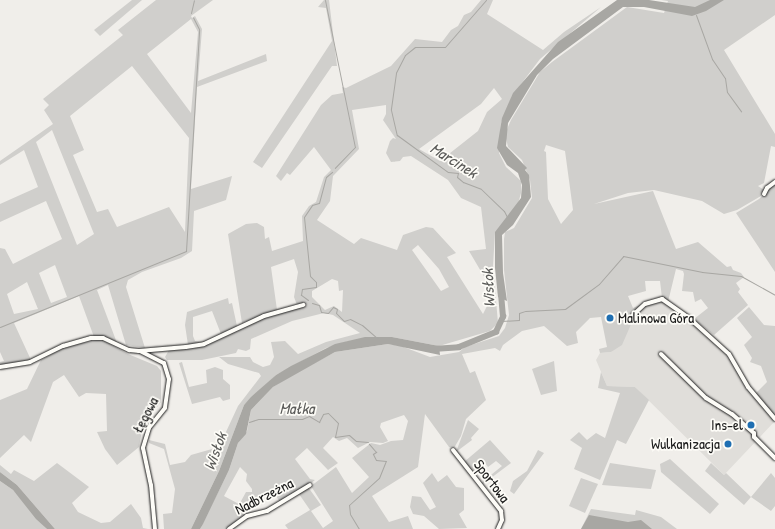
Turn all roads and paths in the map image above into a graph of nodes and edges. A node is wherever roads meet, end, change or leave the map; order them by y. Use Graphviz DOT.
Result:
graph roads {
  1 [pos="775,182"];
  2 [pos="764,194"];
  3 [pos="304,305"];
  4 [pos="633,315"];
  5 [pos="139,351"];
  6 [pos="661,354"];
  7 [pos="0,367"];
  8 [pos="775,419"];
  9 [pos="453,450"];
  10 [pos="775,458"];
  11 [pos="310,485"];
  12 [pos="155,529"];
  13 [pos="229,529"];
  14 [pos="498,529"];
  1 -- 2 [label="street"];
  3 -- 5 [label="street, Łęgowa"];
  4 -- 8 [label="street"];
  5 -- 7 [label="street, Łęgowa"];
  5 -- 12 [label="street, Łęgowa"];
  6 -- 10 [label="street"];
  9 -- 14 [label="street, Sportowa"];
  11 -- 13 [label="street, Nadbrzeżna"];
}
